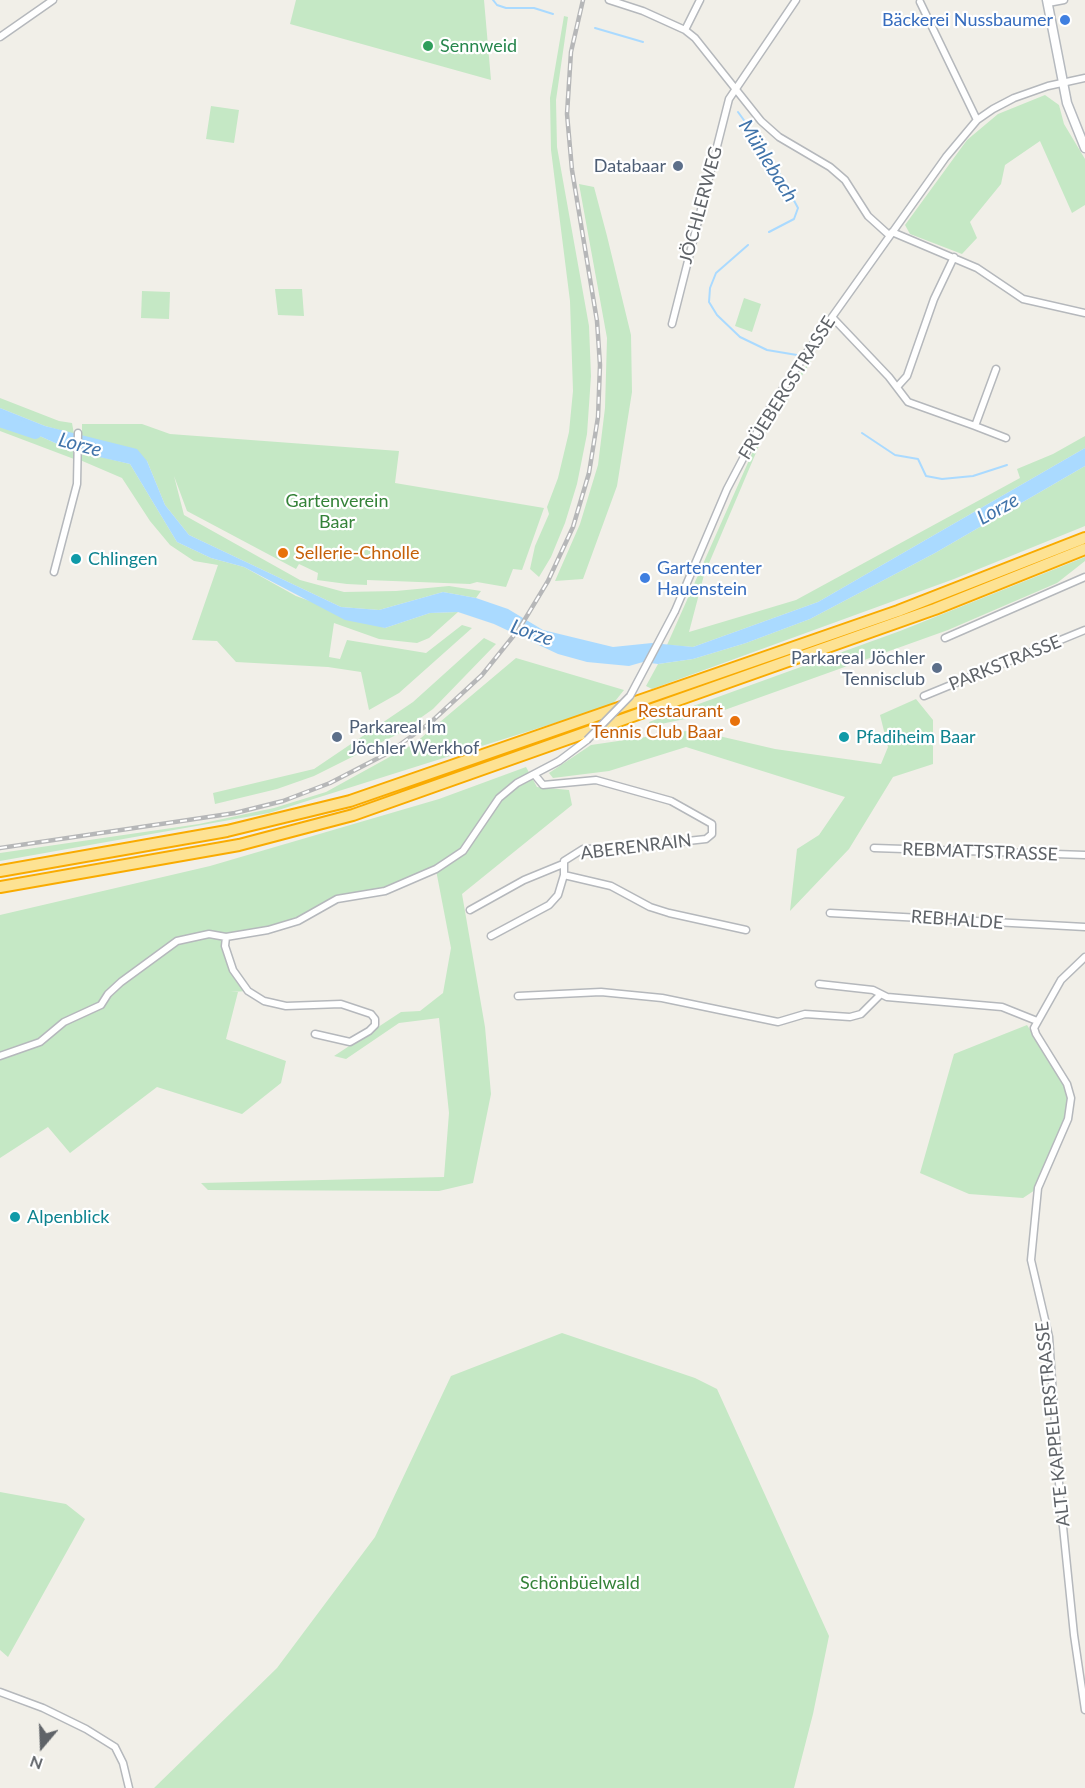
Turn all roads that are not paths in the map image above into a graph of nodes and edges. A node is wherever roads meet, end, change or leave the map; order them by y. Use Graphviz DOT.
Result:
graph roads {
  1 [pos="53,0"];
  2 [pos="609,0"];
  3 [pos="700,0"];
  4 [pos="796,0"];
  5 [pos="1064,0"];
  6 [pos="920,2"];
  7 [pos="1047,2"];
  8 [pos="685,30"];
  9 [pos="1,35"];
  10 [pos="1085,78"];
  11 [pos="1063,84"];
  12 [pos="737,89"];
  13 [pos="977,120"];
  14 [pos="1085,148"];
  15 [pos="890,233"];
  16 [pos="954,257"];
  17 [pos="1085,313"];
  18 [pos="832,317"];
  19 [pos="672,324"];
  20 [pos="996,369"];
  21 [pos="897,387"];
  22 [pos="975,426"];
  23 [pos="78,433"];
  24 [pos="1006,438"];
  25 [pos="1085,538"];
  26 [pos="1085,549"];
  27 [pos="54,572"];
  28 [pos="1085,577"];
  29 [pos="1085,630"];
  30 [pos="945,638"];
  31 [pos="924,696"];
  32 [pos="534,774"];
  33 [pos="874,848"];
  34 [pos="1085,855"];
  35 [pos="563,864"];
  36 [pos="0,871"];
  37 [pos="564,875"];
  38 [pos="0,887"];
  39 [pos="470,910"];
  40 [pos="830,913"];
  41 [pos="1085,927"];
  42 [pos="746,930"];
  43 [pos="491,936"];
  44 [pos="226,937"];
  45 [pos="1085,957"];
  46 [pos="819,984"];
  47 [pos="880,995"];
  48 [pos="518,996"];
  49 [pos="1037,1020"];
  50 [pos="315,1034"];
  51 [pos="0,1056"];
  52 [pos="0,1692"];
  53 [pos="1085,1710"];
  54 [pos="129,1788"];
  1 -- 9 [label="street"];
  2 -- 8 [label="street"];
  3 -- 8 [label="street"];
  4 -- 12 [label="street, JÖCHLERWEG"];
  5 -- 7 [label="street"];
  6 -- 13 [label="street"];
  7 -- 11 [label="street"];
  8 -- 12 [label="street"];
  10 -- 11 [label="street, FRÜEBERGSTRASSE"];
  11 -- 13 [label="street, FRÜEBERGSTRASSE"];
  11 -- 14 [label="street"];
  12 -- 15 [label="street"];
  12 -- 19 [label="street, JÖCHLERWEG"];
  13 -- 15 [label="street, FRÜEBERGSTRASSE"];
  15 -- 16 [label="street"];
  15 -- 18 [label="street, FRÜEBERGSTRASSE"];
  16 -- 17 [label="street"];
  16 -- 21 [label="street"];
  18 -- 21 [label="street"];
  18 -- 32 [label="street, FRÜEBERGSTRASSE, bridge"];
  20 -- 22 [label="street"];
  21 -- 22 [label="street"];
  22 -- 24 [label="street"];
  23 -- 27 [label="street"];
  25 -- 36 [label="highway"];
  26 -- 38 [label="highway"];
  28 -- 30 [label="street"];
  29 -- 31 [label="street, PARKSTRASSE"];
  32 -- 35 [label="street, ABERENRAIN"];
  32 -- 44 [label="street, FRÜEBERGSTRASSE"];
  33 -- 34 [label="street, REBMATTSTRASSE"];
  35 -- 37 [label="street, ABERENRAIN"];
  35 -- 39 [label="street"];
  37 -- 42 [label="street, ABERENRAIN"];
  37 -- 43 [label="street"];
  40 -- 41 [label="street, REBHALDE"];
  44 -- 50 [label="street"];
  44 -- 51 [label="street, FRÜEBERGSTRASSE"];
  45 -- 49 [label="street"];
  46 -- 47 [label="street"];
  47 -- 48 [label="street"];
  47 -- 49 [label="street"];
  49 -- 53 [label="street, ALTE KAPPELERSTRASSE"];
  52 -- 54 [label="street"];
}
